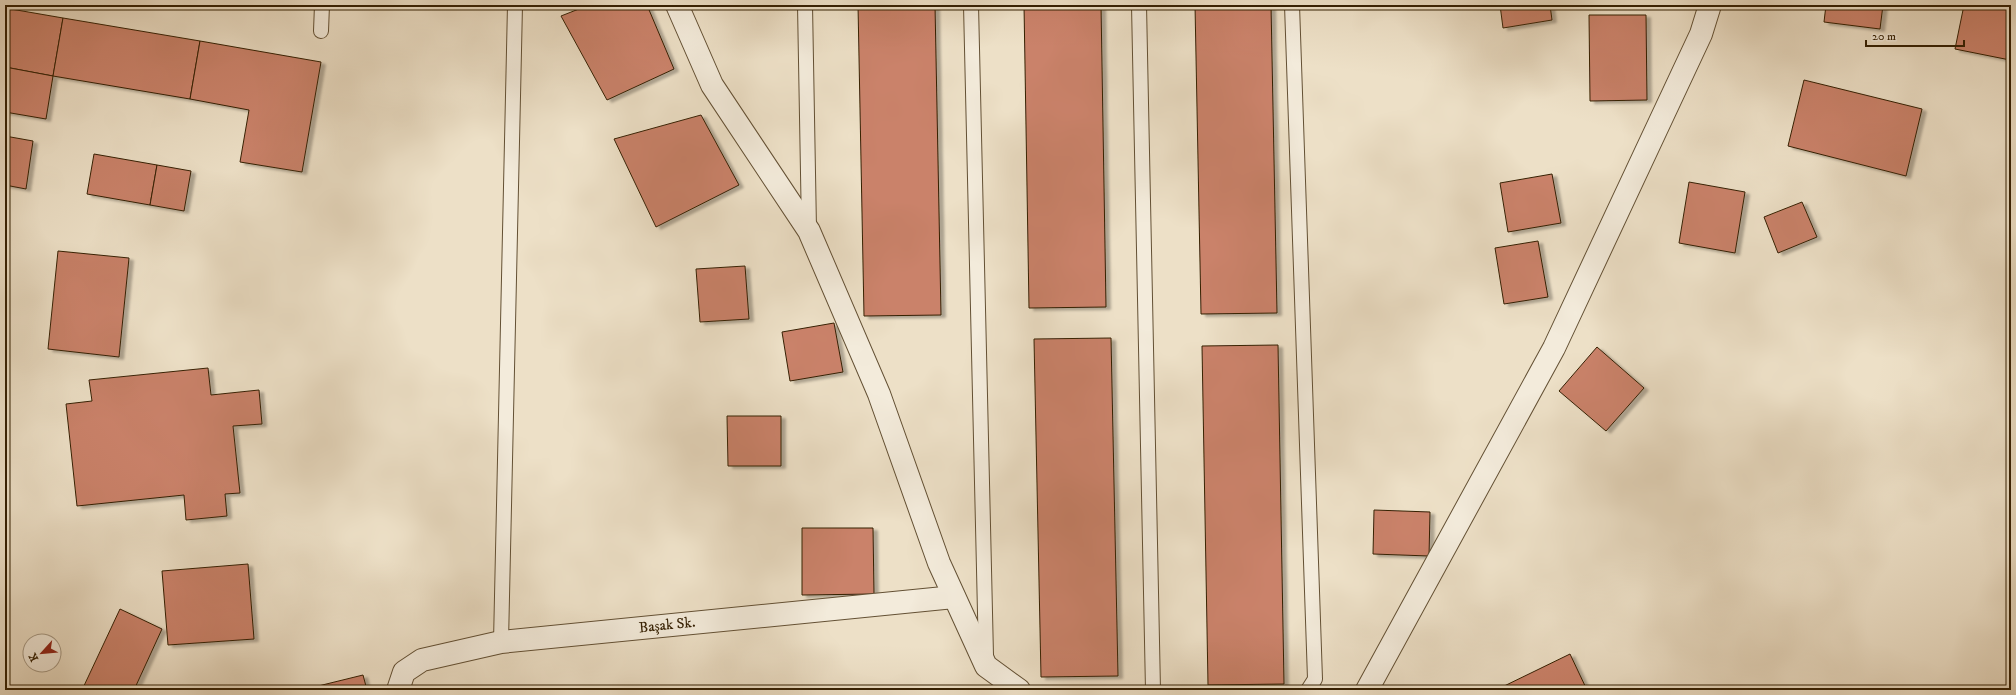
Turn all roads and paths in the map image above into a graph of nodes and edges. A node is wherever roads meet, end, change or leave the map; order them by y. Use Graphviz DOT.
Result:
graph roads {
  1 [pos="322,5"];
  2 [pos="515,5"];
  3 [pos="677,5"];
  4 [pos="805,5"];
  5 [pos="971,5"];
  6 [pos="1139,5"];
  7 [pos="1292,5"];
  8 [pos="1710,5"];
  9 [pos="321,31"];
  10 [pos="809,231"];
  11 [pos="954,597"];
  12 [pos="501,642"];
  13 [pos="986,666"];
  14 [pos="398,690"];
  15 [pos="1019,690"];
  16 [pos="1153,690"];
  17 [pos="1308,690"];
  18 [pos="1367,690"];
  1 -- 9 [label="lane"];
  2 -- 12 [label="lane"];
  3 -- 10 [label="street"];
  4 -- 10 [label="lane"];
  5 -- 13 [label="lane"];
  6 -- 16 [label="lane"];
  7 -- 17 [label="lane"];
  8 -- 18 [label="street"];
  10 -- 11 [label="street"];
  11 -- 12 [label="street, Başak Sk."];
  11 -- 13 [label="street"];
  12 -- 14 [label="street, Başak Sk."];
  13 -- 15 [label="street"];
}
